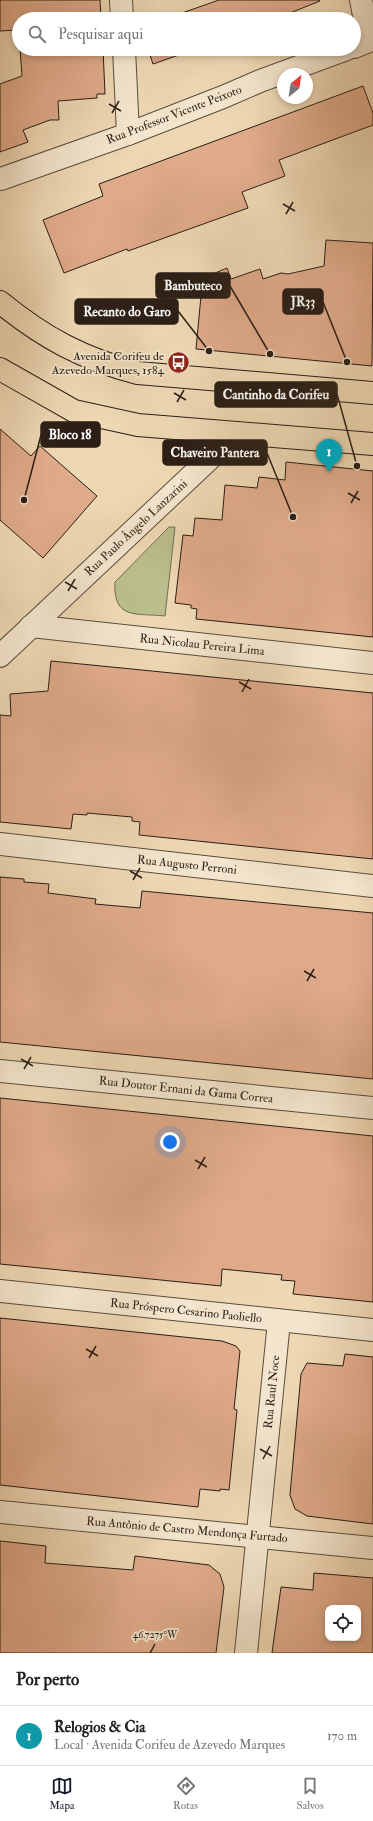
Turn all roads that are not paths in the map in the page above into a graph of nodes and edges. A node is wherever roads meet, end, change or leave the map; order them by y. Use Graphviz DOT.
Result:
graph roads {
  1 [pos="121,0"];
  2 [pos="361,0"];
  3 [pos="122,12"];
  4 [pos="361,44"];
  5 [pos="124,56"];
  6 [pos="328,56"];
  7 [pos="128,134"];
  8 [pos="1,179"];
  9 [pos="0,302"];
  10 [pos="0,369"];
  11 [pos="373,393"];
  12 [pos="237,433"];
  13 [pos="373,444"];
  14 [pos="31,626"];
  15 [pos="0,656"];
  16 [pos="373,663"];
  17 [pos="0,844"];
  18 [pos="373,886"];
  19 [pos="0,1071"];
  20 [pos="373,1108"];
  21 [pos="0,1291"];
  22 [pos="279,1321"];
  23 [pos="373,1330"];
  24 [pos="0,1512"];
  25 [pos="258,1536"];
  26 [pos="373,1548"];
  27 [pos="246,1653"];
  1 -- 3 [label="street"];
  2 -- 4 [label="street"];
  5 -- 7 [label="street"];
  6 -- 7 [label="street, Rua Professor Vicente Peixoto"];
  7 -- 8 [label="street, Rua Professor Vicente Peixoto"];
  9 -- 11 [label="main road"];
  10 -- 12 [label="main road"];
  12 -- 13 [label="main road"];
  12 -- 14 [label="street, Rua Paulo Ângelo Lanzarini"];
  14 -- 15 [label="street, Rua Paulo Ângelo Lanzarini"];
  14 -- 16 [label="street, Rua Nicolau Pereira Lima"];
  17 -- 18 [label="street, Rua Augusto Perroni"];
  19 -- 20 [label="street, Rua Doutor Ernani da Gama Correa"];
  21 -- 22 [label="street, Rua Próspero Cesarino Paoliello"];
  22 -- 23 [label="street, Rua Próspero Cesarino Paoliello"];
  22 -- 25 [label="street, Rua Raul Noce"];
  24 -- 25 [label="street, Rua Antônio de Castro Mendonça Furtado"];
  25 -- 26 [label="street, Rua Antônio de Castro Mendonça Furtado"];
  25 -- 27 [label="street, Rua Raul Noce"];
}
